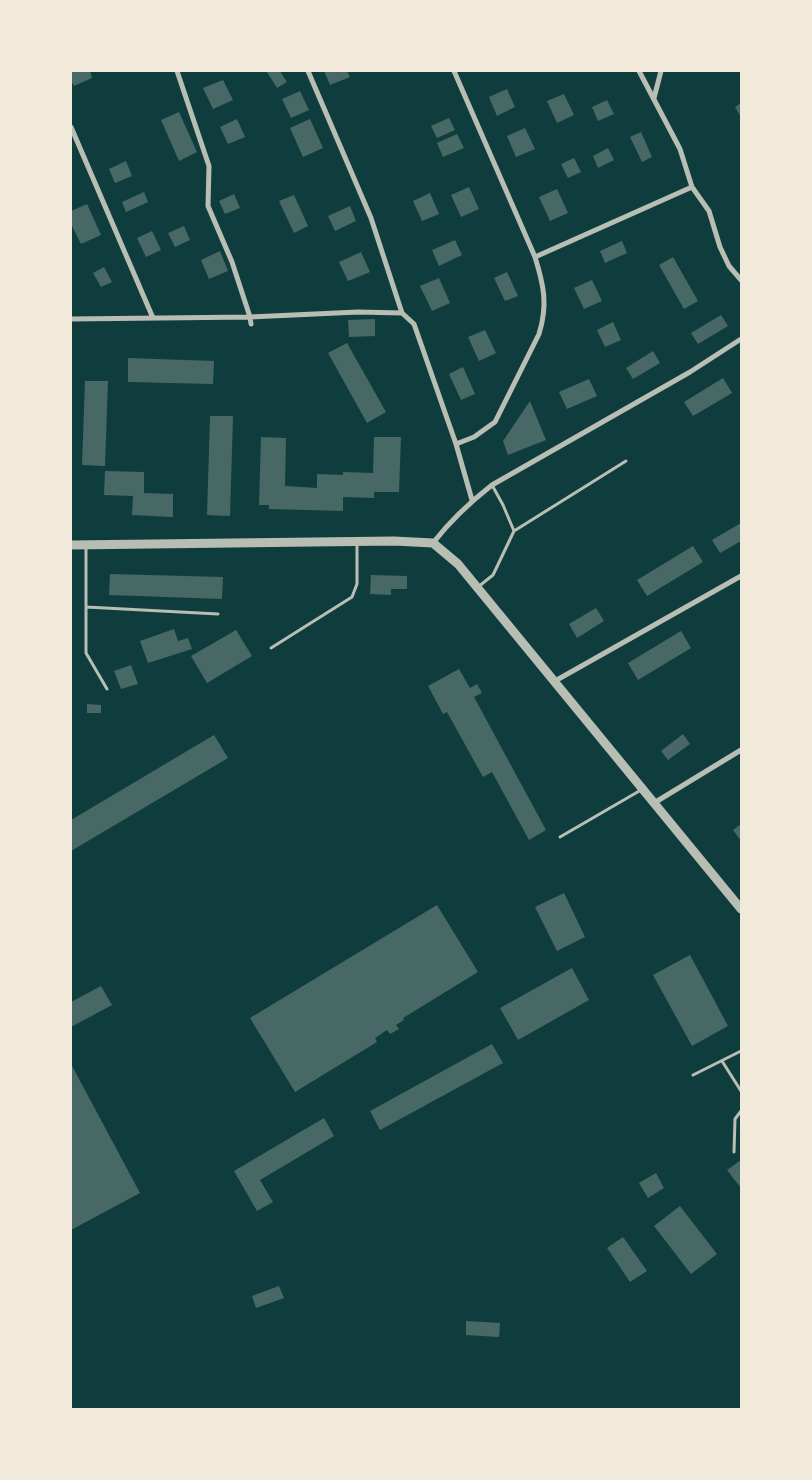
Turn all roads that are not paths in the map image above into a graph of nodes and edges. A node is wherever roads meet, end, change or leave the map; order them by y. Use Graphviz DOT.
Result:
graph roads {
  1 [pos="177,71"];
  2 [pos="308,71"];
  3 [pos="454,71"];
  4 [pos="639,71"];
  5 [pos="661,71"];
  6 [pos="654,98"];
  7 [pos="71,127"];
  8 [pos="692,187"];
  9 [pos="535,257"];
  10 [pos="741,280"];
  11 [pos="402,313"];
  12 [pos="250,317"];
  13 [pos="153,318"];
  14 [pos="71,319"];
  15 [pos="251,324"];
  16 [pos="741,339"];
  17 [pos="456,444"];
  18 [pos="626,461"];
  19 [pos="492,485"];
  20 [pos="472,500"];
  21 [pos="514,531"];
  22 [pos="357,541"];
  23 [pos="432,543"];
  24 [pos="71,545"];
  25 [pos="86,545"];
  26 [pos="741,576"];
  27 [pos="477,588"];
  28 [pos="86,607"];
  29 [pos="218,614"];
  30 [pos="271,648"];
  31 [pos="555,681"];
  32 [pos="107,689"];
  33 [pos="741,750"];
  34 [pos="643,788"];
  35 [pos="654,803"];
  36 [pos="560,838"];
  37 [pos="741,908"];
  38 [pos="741,1051"];
  39 [pos="722,1061"];
  40 [pos="693,1075"];
  41 [pos="741,1091"];
  42 [pos="741,1111"];
  43 [pos="734,1152"];
  1 -- 12 [label="street"];
  2 -- 11 [label="street"];
  3 -- 9 [label="street"];
  4 -- 6 [label="street"];
  5 -- 6 [label="street"];
  6 -- 8 [label="street"];
  7 -- 13 [label="street"];
  8 -- 9 [label="street"];
  8 -- 10 [label="street"];
  9 -- 17 [label="street"];
  11 -- 12 [label="street"];
  11 -- 17 [label="street"];
  12 -- 13 [label="street"];
  12 -- 15 [label="street"];
  13 -- 14 [label="street"];
  16 -- 19 [label="street"];
  17 -- 20 [label="street"];
  18 -- 21 [label="lane"];
  19 -- 20 [label="street"];
  19 -- 21 [label="lane"];
  20 -- 23 [label="street"];
  21 -- 27 [label="lane"];
  22 -- 23 [label="street"];
  22 -- 25 [label="street"];
  22 -- 30 [label="lane"];
  23 -- 27 [label="street"];
  24 -- 25 [label="street"];
  25 -- 28 [label="lane"];
  26 -- 31 [label="street"];
  27 -- 31 [label="street"];
  28 -- 29 [label="lane"];
  28 -- 32 [label="lane"];
  31 -- 34 [label="street"];
  33 -- 35 [label="street"];
  34 -- 35 [label="street"];
  34 -- 36 [label="lane"];
  35 -- 37 [label="street"];
  38 -- 39 [label="lane"];
  39 -- 40 [label="lane"];
  39 -- 41 [label="lane"];
  42 -- 43 [label="lane"];
}
